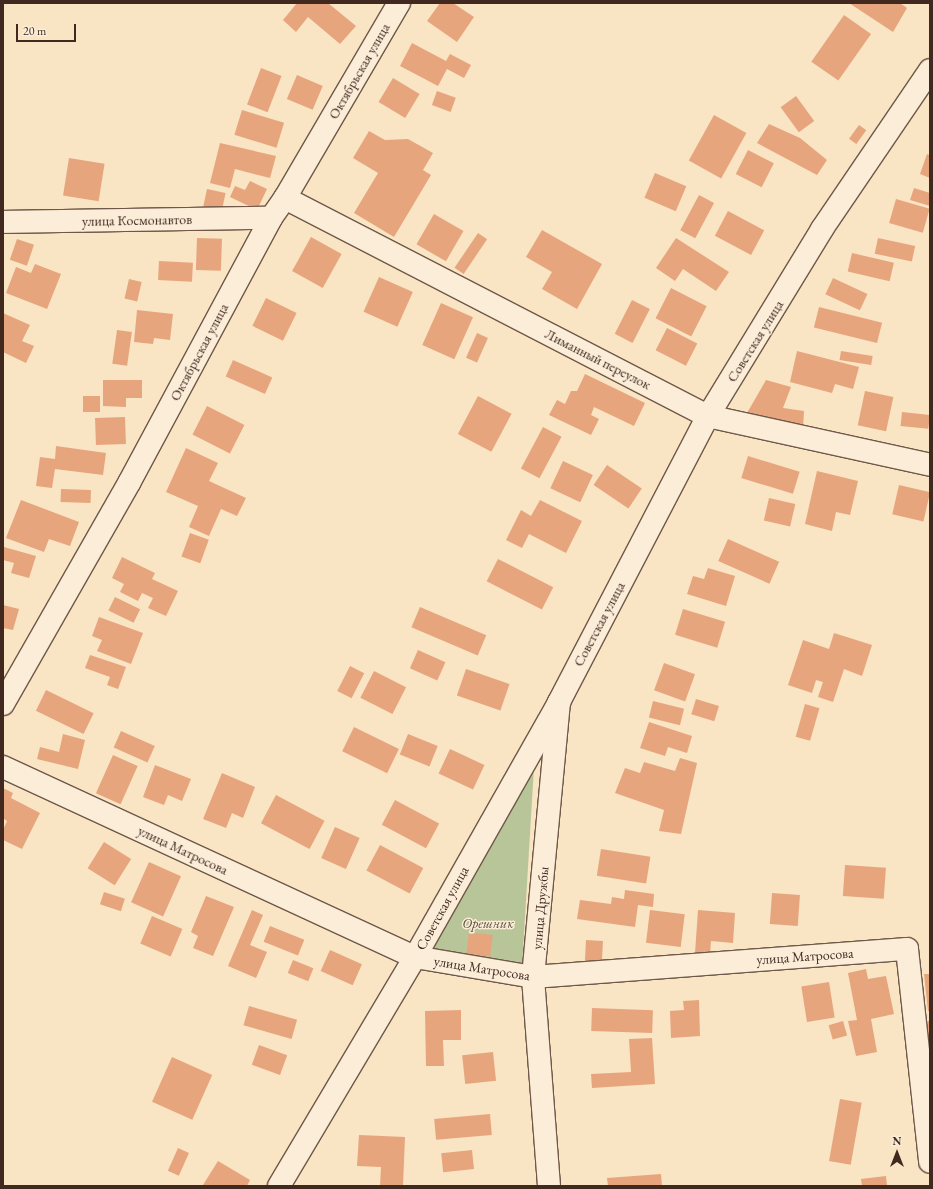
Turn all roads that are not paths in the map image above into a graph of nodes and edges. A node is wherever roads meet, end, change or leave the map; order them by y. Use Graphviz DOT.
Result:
graph roads {
  1 [pos="399,3"];
  2 [pos="930,70"];
  3 [pos="285,198"];
  4 [pos="271,218"];
  5 [pos="3,222"];
  6 [pos="708,416"];
  7 [pos="930,465"];
  8 [pos="559,702"];
  9 [pos="3,704"];
  10 [pos="3,766"];
  11 [pos="415,957"];
  12 [pos="533,977"];
  13 [pos="930,1162"];
  14 [pos="279,1186"];
  15 [pos="549,1186"];
  1 -- 3 [label="street, Октябрьская улица"];
  2 -- 6 [label="street, Советская улица"];
  3 -- 4 [label="street, Октябрьская улица"];
  3 -- 6 [label="street, Лиманный переулок"];
  4 -- 5 [label="street, улица Космонавтов"];
  4 -- 9 [label="street, Октябрьская улица"];
  6 -- 7 [label="street, Лиманный переулок"];
  6 -- 8 [label="street, Советская улица"];
  8 -- 11 [label="street, Советская улица"];
  8 -- 12 [label="street, улица Дружбы"];
  10 -- 11 [label="street, улица Матросова"];
  11 -- 12 [label="street, улица Матросова"];
  11 -- 14 [label="street, Советская улица"];
  12 -- 13 [label="street, улица Матросова"];
  12 -- 15 [label="street, улица Дружбы"];
}
